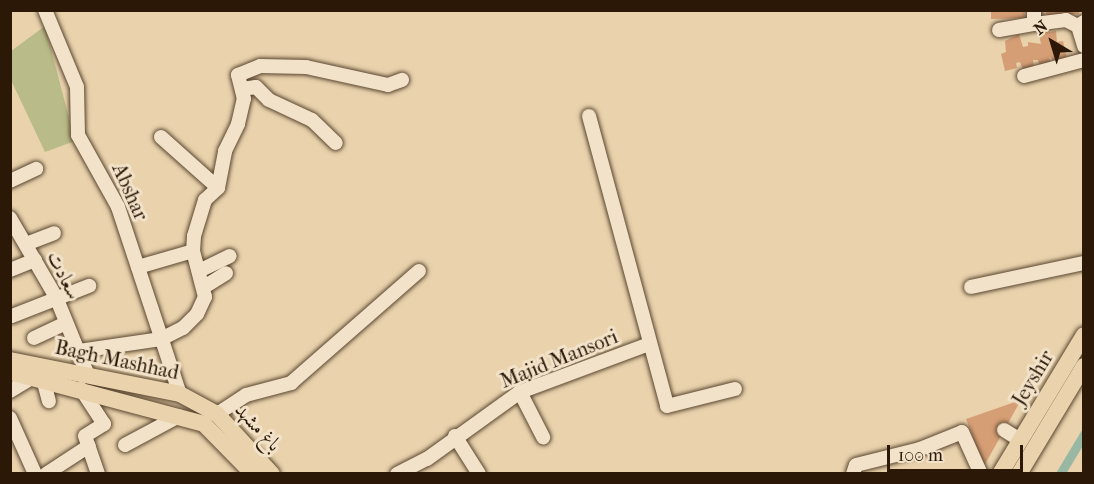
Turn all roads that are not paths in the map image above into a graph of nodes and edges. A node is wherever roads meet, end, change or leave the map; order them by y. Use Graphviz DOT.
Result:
graph roads {
  1 [pos="45,10"];
  2 [pos="1034,17"];
  3 [pos="1081,24"];
  4 [pos="999,30"];
  5 [pos="1083,46"];
  6 [pos="1083,60"];
  7 [pos="1024,76"];
  8 [pos="402,80"];
  9 [pos="242,89"];
  10 [pos="590,116"];
  11 [pos="161,137"];
  12 [pos="336,143"];
  13 [pos="36,169"];
  14 [pos="10,181"];
  15 [pos="218,188"];
  16 [pos="11,222"];
  17 [pos="54,233"];
  18 [pos="26,244"];
  19 [pos="193,251"];
  20 [pos="231,256"];
  21 [pos="35,260"];
  22 [pos="1083,263"];
  23 [pos="138,267"];
  24 [pos="10,270"];
  25 [pos="199,271"];
  26 [pos="419,271"];
  27 [pos="226,273"];
  28 [pos="89,286"];
  29 [pos="204,287"];
  30 [pos="971,287"];
  31 [pos="56,297"];
  32 [pos="12,316"];
  33 [pos="66,323"];
  34 [pos="1083,334"];
  35 [pos="34,338"];
  36 [pos="161,339"];
  37 [pos="649,344"];
  38 [pos="79,351"];
  39 [pos="1083,366"];
  40 [pos="68,370"];
  41 [pos="12,377"];
  42 [pos="38,378"];
  43 [pos="84,381"];
  44 [pos="136,385"];
  45 [pos="109,388"];
  46 [pos="735,389"];
  47 [pos="520,392"];
  48 [pos="180,394"];
  49 [pos="49,401"];
  50 [pos="132,403"];
  51 [pos="218,414"];
  52 [pos="179,416"];
  53 [pos="10,418"];
  54 [pos="1004,430"];
  55 [pos="454,436"];
  56 [pos="543,436"];
  57 [pos="1020,440"];
  58 [pos="124,445"];
  59 [pos="89,446"];
  60 [pos="17,470"];
  61 [pos="33,470"];
  62 [pos="249,472"];
  63 [pos="46,474"];
  64 [pos="98,474"];
  65 [pos="272,474"];
  66 [pos="397,474"];
  67 [pos="478,474"];
  68 [pos="853,474"];
  69 [pos="981,474"];
  70 [pos="1000,474"];
  71 [pos="1019,474"];
  1 -- 23 [label="street, Abshar"];
  2 -- 3 [label="street"];
  2 -- 4 [label="street"];
  3 -- 5 [label="street"];
  6 -- 7 [label="street"];
  8 -- 9 [label="street"];
  9 -- 12 [label="street"];
  9 -- 15 [label="street"];
  10 -- 37 [label="street"];
  11 -- 15 [label="street"];
  13 -- 14 [label="street"];
  15 -- 19 [label="street"];
  16 -- 18 [label="street, سعادت"];
  17 -- 18 [label="street"];
  18 -- 21 [label="street, سعادت"];
  19 -- 23 [label="street"];
  19 -- 25 [label="street"];
  20 -- 25 [label="street"];
  21 -- 24 [label="street"];
  21 -- 31 [label="street, سعادت"];
  22 -- 30 [label="street"];
  23 -- 36 [label="street, Abshar"];
  25 -- 29 [label="street"];
  26 -- 51 [label="street"];
  27 -- 29 [label="street"];
  28 -- 31 [label="street"];
  29 -- 36 [label="street"];
  31 -- 32 [label="street"];
  31 -- 33 [label="street, سعادت"];
  33 -- 35 [label="street"];
  33 -- 38 [label="street, سعادت"];
  34 -- 57 [label="main road, Jeyshir"];
  36 -- 38 [label="street"];
  36 -- 48 [label="street, Abshar"];
  37 -- 46 [label="street"];
  37 -- 47 [label="street, Majid Mansori"];
  38 -- 40 [label="street"];
  38 -- 43 [label="street, سعادت"];
  39 -- 71 [label="main road, Jeyshir"];
  40 -- 41 [label="main road, Bagh Mashhad"];
  40 -- 43 [label="main road, Bagh Mashhad"];
  41 -- 42 [label="main road, Bagh Mashhad"];
  42 -- 43 [label="main road, Bagh Mashhad"];
  42 -- 49 [label="street"];
  43 -- 45 [label="main road, Bagh Mashhad"];
  43 -- 59 [label="street, سعادت"];
  44 -- 45 [label="main road, Bagh Mashhad"];
  44 -- 48 [label="main road, Bagh Mashhad"];
  44 -- 50 [label="main road"];
  45 -- 50 [label="main road, Bagh Mashhad"];
  47 -- 55 [label="street, Majid Mansori"];
  47 -- 56 [label="street"];
  48 -- 51 [label="main road, Bagh Mashhad"];
  50 -- 52 [label="main road, Bagh Mashhad"];
  51 -- 65 [label="main road, باغ مشهد"];
  52 -- 58 [label="street"];
  52 -- 62 [label="main road, باغ مشهد"];
  53 -- 61 [label="street"];
  54 -- 57 [label="street"];
  55 -- 66 [label="street, Majid Mansori"];
  55 -- 67 [label="street"];
  57 -- 70 [label="main road, Jeyshir"];
  59 -- 63 [label="street"];
  59 -- 64 [label="street"];
  60 -- 61 [label="street"];
  68 -- 69 [label="street"];
}
